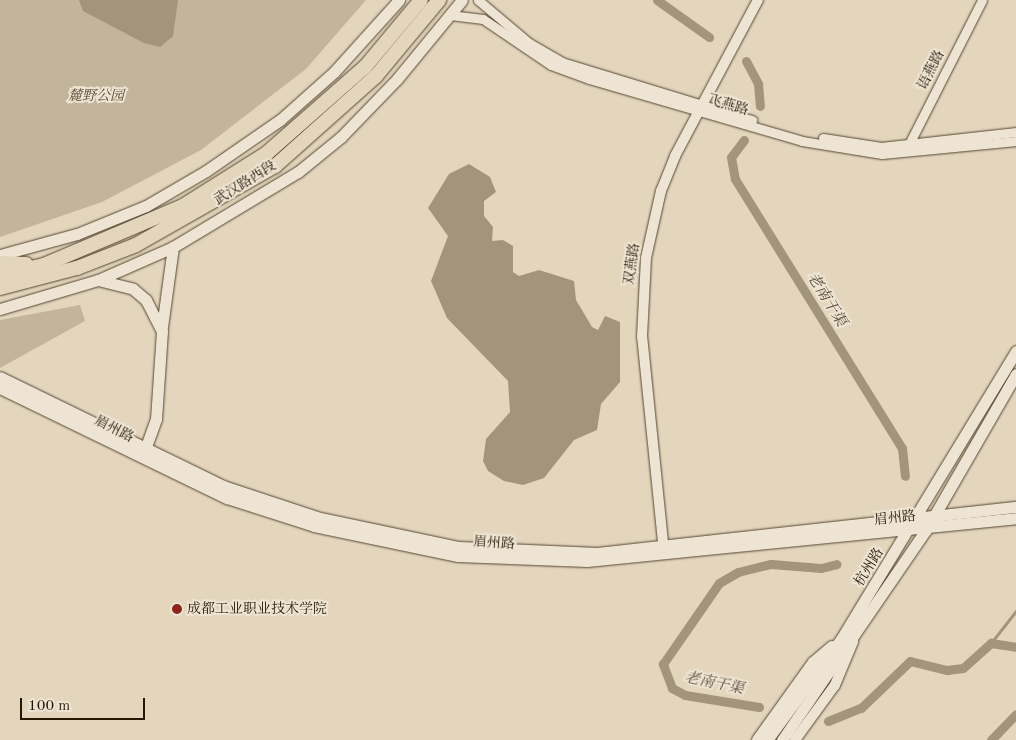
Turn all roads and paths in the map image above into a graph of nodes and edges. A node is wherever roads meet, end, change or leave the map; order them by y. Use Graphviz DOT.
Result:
graph roads {
  1 [pos="398,0"];
  2 [pos="421,0"];
  3 [pos="439,0"];
  4 [pos="462,0"];
  5 [pos="478,0"];
  6 [pos="758,0"];
  7 [pos="982,0"];
  8 [pos="450,15"];
  9 [pos="699,108"];
  10 [pos="1016,132"];
  11 [pos="1016,141"];
  12 [pos="907,149"];
  13 [pos="173,247"];
  14 [pos="0,255"];
  15 [pos="0,263"];
  16 [pos="44,265"];
  17 [pos="0,275"];
  18 [pos="98,280"];
  19 [pos="0,288"];
  20 [pos="0,309"];
  21 [pos="162,331"];
  22 [pos="1016,351"];
  23 [pos="1016,374"];
  24 [pos="0,377"];
  25 [pos="0,388"];
  26 [pos="146,447"];
  27 [pos="140,459"];
  28 [pos="1016,507"];
  29 [pos="934,517"];
  30 [pos="917,518"];
  31 [pos="1016,518"];
  32 [pos="926,530"];
  33 [pos="908,532"];
  34 [pos="664,551"];
  35 [pos="840,639"];
  36 [pos="853,642"];
  37 [pos="757,740"];
  38 [pos="767,740"];
  39 [pos="782,740"];
  40 [pos="795,740"];
  1 -- 14 [label="main road"];
  2 -- 16 [label="highway, 武汉路西段"];
  3 -- 19 [label="highway, 武汉路西段"];
  4 -- 8 [label="main road"];
  5 -- 9 [label="street, 飞燕路"];
  6 -- 9 [label="street, 双燕路"];
  7 -- 12 [label="street, 语燕路"];
  8 -- 9 [label="street, 飞燕路"];
  8 -- 13 [label="main road"];
  9 -- 12 [label="street, 飞燕路"];
  9 -- 34 [label="street, 双燕路"];
  10 -- 12 [label="street, 飞燕路"];
  11 -- 12 [label="street, 飞燕路"];
  13 -- 18 [label="main road"];
  13 -- 21 [label="main road"];
  15 -- 16 [label="highway"];
  16 -- 17 [label="highway, 武汉路西段"];
  18 -- 20 [label="main road"];
  18 -- 21 [label="main road"];
  21 -- 26 [label="main road"];
  22 -- 30 [label="main road, 杭州路"];
  23 -- 29 [label="main road, 杭州路"];
  24 -- 26 [label="main road"];
  25 -- 27 [label="main road, 眉州路"];
  26 -- 27 [label="main road"];
  26 -- 34 [label="main road"];
  27 -- 34 [label="main road, 眉州路"];
  28 -- 29 [label="main road"];
  29 -- 30 [label="main road"];
  29 -- 32 [label="main road, 杭州路"];
  30 -- 33 [label="main road, 杭州路"];
  30 -- 34 [label="main road"];
  31 -- 32 [label="main road, 眉州路"];
  32 -- 33 [label="main road, 眉州路"];
  32 -- 36 [label="main road, 杭州路"];
  33 -- 34 [label="main road, 眉州路"];
  33 -- 35 [label="main road, 杭州路"];
  35 -- 37 [label="street"];
  35 -- 38 [label="main road, 杭州路"];
  36 -- 39 [label="main road, 杭州路"];
  36 -- 40 [label="street"];
}
